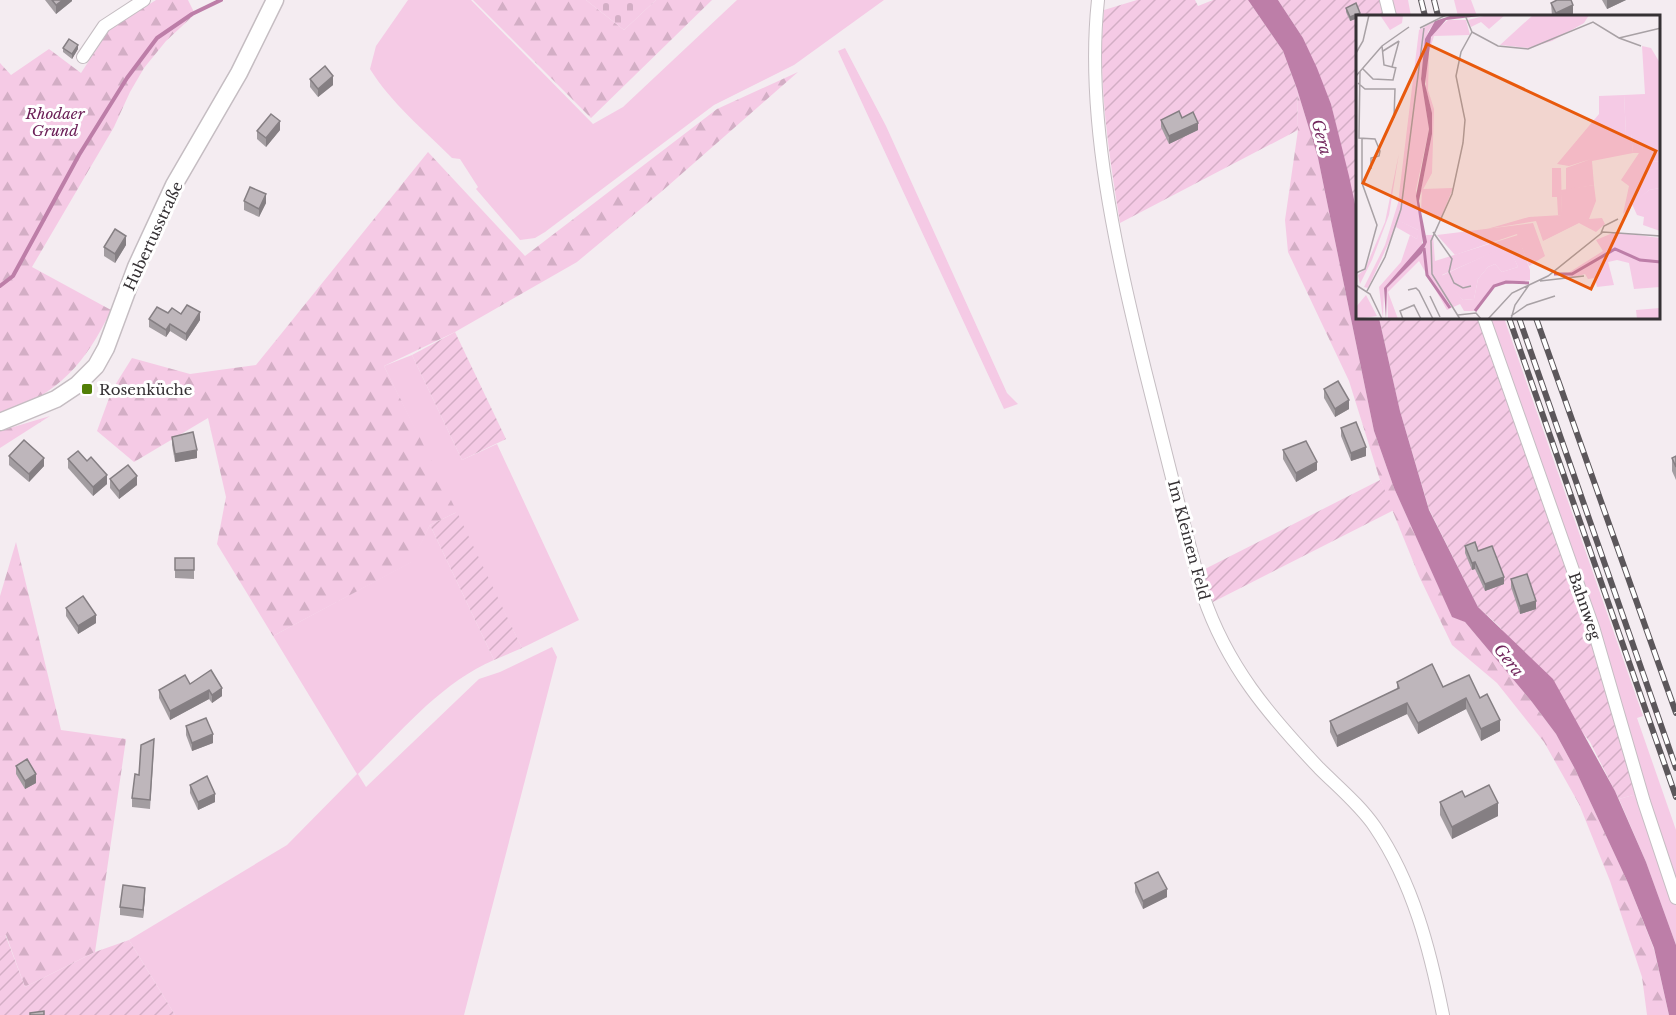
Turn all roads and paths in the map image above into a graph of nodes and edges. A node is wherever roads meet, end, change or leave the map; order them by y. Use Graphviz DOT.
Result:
graph roads {
  1 [pos="144,0"];
  2 [pos="1098,0"];
  3 [pos="1386,0"];
  4 [pos="272,5"];
  5 [pos="1390,15"];
  6 [pos="83,57"];
  7 [pos="1485,320"];
  8 [pos="0,422"];
  9 [pos="1676,898"];
  10 [pos="1443,1015"];
  1 -- 6 [label="street"];
  2 -- 10 [label="street, Im Kleinen Feld"];
  3 -- 5 [label="street"];
  4 -- 8 [label="street, Hubertusstraße"];
  7 -- 9 [label="street, Bahnweg"];
}
